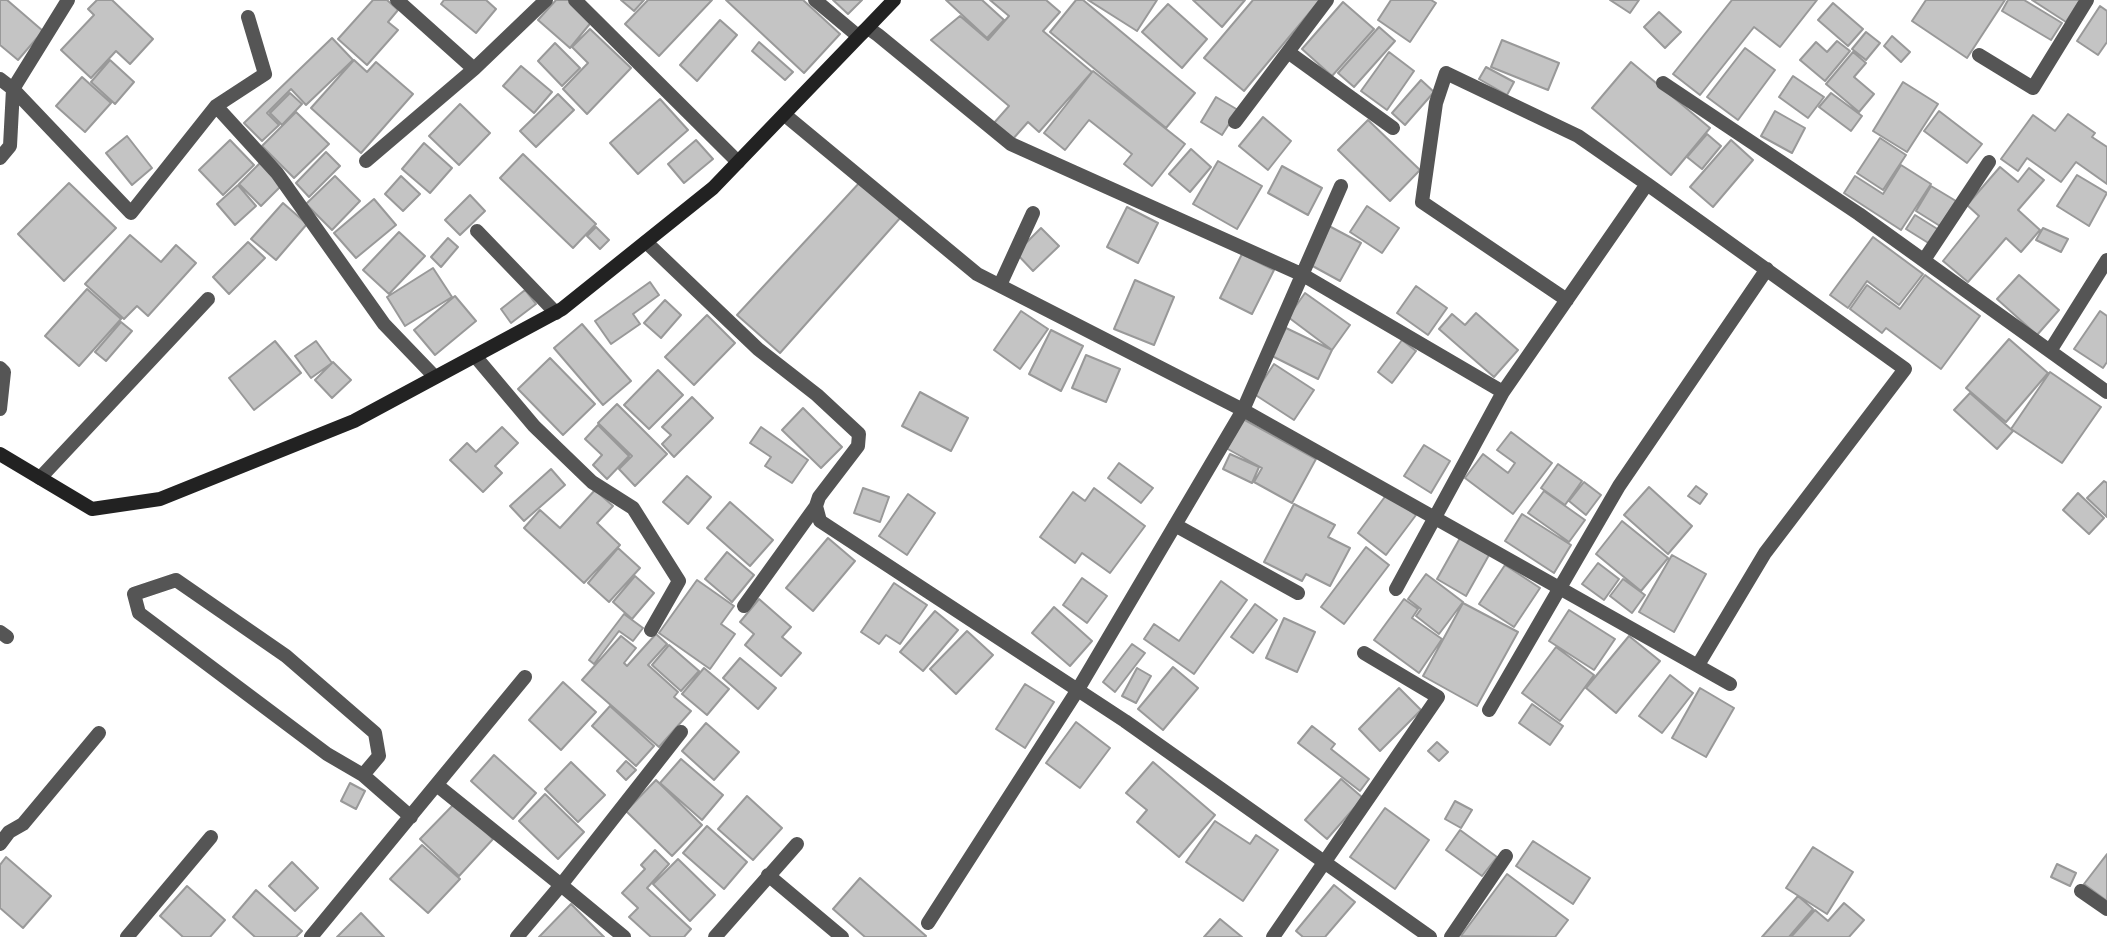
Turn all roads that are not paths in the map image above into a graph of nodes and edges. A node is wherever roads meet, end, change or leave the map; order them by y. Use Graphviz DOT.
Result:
graph roads {
  1 [pos="68,0"];
  2 [pos="397,0"];
  3 [pos="546,0"];
  4 [pos="575,0"];
  5 [pos="815,0"];
  6 [pos="894,0"];
  7 [pos="1327,0"];
  8 [pos="2087,0"];
  9 [pos="248,18"];
  10 [pos="858,36"];
  11 [pos="1288,52"];
  12 [pos="1979,55"];
  13 [pos="474,69"];
  14 [pos="0,79"];
  15 [pos="1663,82"];
  16 [pos="13,89"];
  17 [pos="216,106"];
  18 [pos="785,115"];
  19 [pos="1235,122"];
  20 [pos="1393,128"];
  21 [pos="0,158"];
  22 [pos="366,161"];
  23 [pos="738,162"];
  24 [pos="1989,163"];
  25 [pos="1647,184"];
  26 [pos="1341,187"];
  27 [pos="1033,213"];
  28 [pos="477,231"];
  29 [pos="646,242"];
  30 [pos="1924,260"];
  31 [pos="2107,260"];
  32 [pos="1767,269"];
  33 [pos="1303,275"];
  34 [pos="1000,285"];
  35 [pos="208,299"];
  36 [pos="1567,300"];
  37 [pos="556,313"];
  38 [pos="2050,351"];
  39 [pos="475,356"];
  40 [pos="0,368"];
  41 [pos="435,377"];
  42 [pos="1503,392"];
  43 [pos="2107,392"];
  44 [pos="0,409"];
  45 [pos="1243,410"];
  46 [pos="0,454"];
  47 [pos="40,478"];
  48 [pos="816,506"];
  49 [pos="1434,516"];
  50 [pos="1175,525"];
  51 [pos="1559,586"];
  52 [pos="1396,589"];
  53 [pos="1298,593"];
  54 [pos="744,606"];
  55 [pos="651,630"];
  56 [pos="1364,653"];
  57 [pos="1698,665"];
  58 [pos="526,677"];
  59 [pos="1730,684"];
  60 [pos="1077,691"];
  61 [pos="1489,710"];
  62 [pos="99,733"];
  63 [pos="681,733"];
  64 [pos="363,775"];
  65 [pos="438,786"];
  66 [pos="411,817"];
  67 [pos="3,834"];
  68 [pos="211,837"];
  69 [pos="797,844"];
  70 [pos="1506,856"];
  71 [pos="1322,862"];
  72 [pos="768,875"];
  73 [pos="561,885"];
  74 [pos="2081,891"];
  75 [pos="2107,909"];
  76 [pos="929,923"];
  77 [pos="127,937"];
  78 [pos="312,937"];
  79 [pos="517,937"];
  80 [pos="624,937"];
  81 [pos="715,937"];
  82 [pos="842,937"];
  83 [pos="1273,937"];
  84 [pos="1430,937"];
  85 [pos="1451,937"];
  1 -- 16 [label="street"];
  2 -- 13 [label="street"];
  3 -- 13 [label="street"];
  4 -- 23 [label="street"];
  5 -- 10 [label="street"];
  6 -- 10 [label="street"];
  7 -- 11 [label="street"];
  8 -- 12 [label="street"];
  9 -- 17 [label="street"];
  10 -- 18 [label="street"];
  10 -- 33 [label="street"];
  11 -- 19 [label="street"];
  11 -- 20 [label="street"];
  13 -- 22 [label="street"];
  14 -- 16 [label="street"];
  15 -- 30 [label="street"];
  16 -- 17 [label="street"];
  16 -- 21 [label="street"];
  17 -- 41 [label="street"];
  18 -- 23 [label="street"];
  18 -- 34 [label="street"];
  23 -- 29 [label="street"];
  24 -- 30 [label="street"];
  25 -- 32 [label="street"];
  25 -- 36 [label="street"];
  25 -- 36 [label="street"];
  26 -- 33 [label="street"];
  27 -- 34 [label="street"];
  28 -- 37 [label="street"];
  29 -- 37 [label="street"];
  29 -- 48 [label="street"];
  30 -- 38 [label="street"];
  31 -- 38 [label="street"];
  32 -- 51 [label="street"];
  32 -- 57 [label="street"];
  33 -- 42 [label="street"];
  33 -- 45 [label="street"];
  34 -- 45 [label="street"];
  35 -- 47 [label="street"];
  36 -- 42 [label="street"];
  37 -- 39 [label="street"];
  38 -- 43 [label="street"];
  39 -- 41 [label="street"];
  39 -- 55 [label="street"];
  40 -- 44 [label="street"];
  41 -- 47 [label="street"];
  42 -- 49 [label="street"];
  45 -- 49 [label="street"];
  45 -- 50 [label="street"];
  46 -- 47 [label="street"];
  48 -- 54 [label="street"];
  48 -- 60 [label="street"];
  49 -- 51 [label="street"];
  49 -- 52 [label="street"];
  50 -- 53 [label="street"];
  50 -- 60 [label="street"];
  51 -- 57 [label="street"];
  51 -- 61 [label="street"];
  56 -- 71 [label="street"];
  57 -- 59 [label="street"];
  58 -- 65 [label="street"];
  60 -- 71 [label="street"];
  60 -- 76 [label="street"];
  62 -- 67 [label="street"];
  63 -- 73 [label="street"];
  64 -- 64 [label="street"];
  64 -- 66 [label="street"];
  65 -- 66 [label="street"];
  65 -- 73 [label="street"];
  66 -- 78 [label="street"];
  68 -- 77 [label="street"];
  69 -- 72 [label="street"];
  70 -- 85 [label="street"];
  71 -- 83 [label="street"];
  71 -- 84 [label="street"];
  72 -- 81 [label="street"];
  72 -- 82 [label="street"];
  73 -- 79 [label="street"];
  73 -- 80 [label="street"];
  74 -- 75 [label="street"];
}
